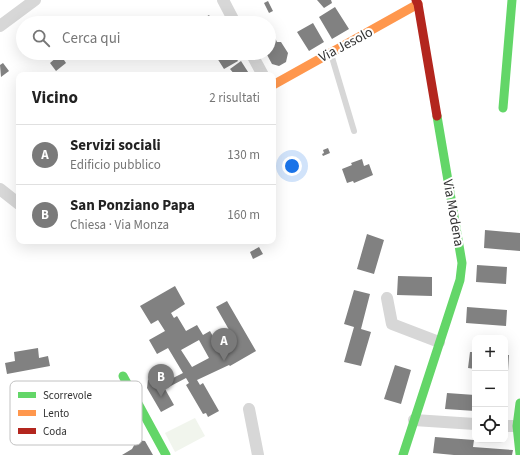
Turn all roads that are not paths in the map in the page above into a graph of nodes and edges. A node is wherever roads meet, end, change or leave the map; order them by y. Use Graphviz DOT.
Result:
graph roads {
  1 [pos="35,0"];
  2 [pos="223,0"];
  3 [pos="512,0"];
  4 [pos="417,2"];
  5 [pos="231,16"];
  6 [pos="0,26"];
  7 [pos="331,52"];
  8 [pos="255,60"];
  9 [pos="261,72"];
  10 [pos="276,83"];
  11 [pos="503,108"];
  12 [pos="354,131"];
  13 [pos="0,189"];
  14 [pos="16,202"];
  15 [pos="387,298"];
  16 [pos="439,342"];
  17 [pos="124,376"];
  18 [pos="127,381"];
  19 [pos="520,403"];
  20 [pos="249,409"];
  21 [pos="142,410"];
  22 [pos="414,420"];
  23 [pos="472,424"];
  24 [pos="508,426"];
  25 [pos="517,426"];
  26 [pos="520,454"];
  27 [pos="166,455"];
  28 [pos="258,455"];
  29 [pos="403,455"];
  1 -- 6 [label="street"];
  2 -- 5 [label="street"];
  3 -- 11 [label="street"];
  4 -- 7 [label="street, Via Jesolo"];
  4 -- 16 [label="street, Via Modena"];
  7 -- 10 [label="street, Via Jesolo"];
  7 -- 12 [label="lane"];
  8 -- 9 [label="street"];
  13 -- 14 [label="street"];
  15 -- 16 [label="street"];
  16 -- 22 [label="street, Via Modena"];
  17 -- 18 [label="street"];
  19 -- 25 [label="street"];
  20 -- 28 [label="street"];
  21 -- 27 [label="street"];
  22 -- 23 [label="street"];
  22 -- 29 [label="street, Via Modena"];
  24 -- 25 [label="street"];
  25 -- 26 [label="street"];
}
